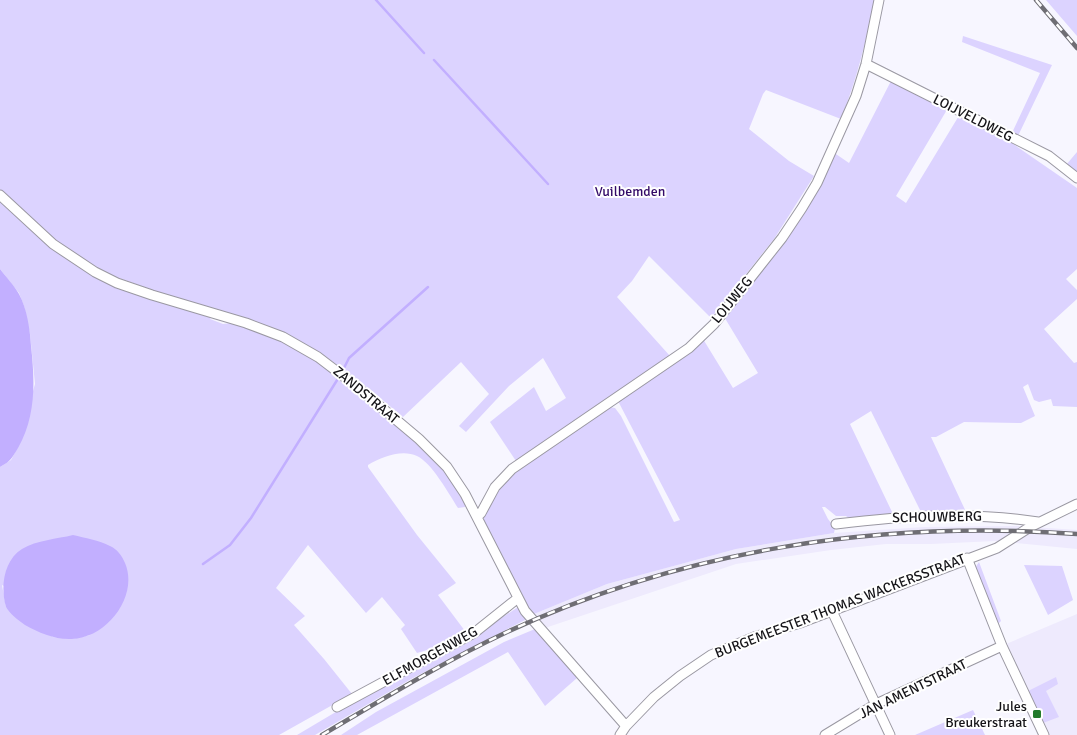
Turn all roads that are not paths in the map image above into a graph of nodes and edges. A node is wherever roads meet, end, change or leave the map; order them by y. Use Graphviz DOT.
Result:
graph roads {
  1 [pos="879,0"];
  2 [pos="866,64"];
  3 [pos="1077,178"];
  4 [pos="0,195"];
  5 [pos="1077,504"];
  6 [pos="477,517"];
  7 [pos="1038,522"];
  8 [pos="836,524"];
  9 [pos="967,558"];
  10 [pos="518,598"];
  11 [pos="832,611"];
  12 [pos="1002,646"];
  13 [pos="876,704"];
  14 [pos="337,707"];
  15 [pos="626,726"];
  16 [pos="620,735"];
  17 [pos="825,735"];
  18 [pos="890,735"];
  19 [pos="1044,735"];
  1 -- 2 [label="street, LOIJWEG"];
  2 -- 3 [label="street, LOIJVELDWEG"];
  2 -- 6 [label="street, LOIJWEG"];
  4 -- 6 [label="street, ZANDSTRAAT"];
  5 -- 7 [label="street"];
  6 -- 10 [label="street, ZANDSTRAAT"];
  7 -- 8 [label="street, SCHOUWBERG"];
  7 -- 9 [label="street, BURGEMEESTER THOMAS WACKERSSTRAAT"];
  9 -- 11 [label="street, BURGEMEESTER THOMAS WACKERSSTRAAT"];
  9 -- 12 [label="street"];
  10 -- 14 [label="street, ELFMORGENWEG"];
  10 -- 15 [label="street, ZANDSTRAAT"];
  11 -- 13 [label="street"];
  11 -- 15 [label="street, BURGEMEESTER THOMAS WACKERSSTRAAT"];
  12 -- 13 [label="street, JAN AMENTSTRAAT"];
  12 -- 19 [label="street"];
  13 -- 17 [label="street, JAN AMENTSTRAAT"];
  13 -- 18 [label="street"];
  15 -- 16 [label="street, BURGEMEESTER THOMAS WACKERSSTRAAT"];
}
